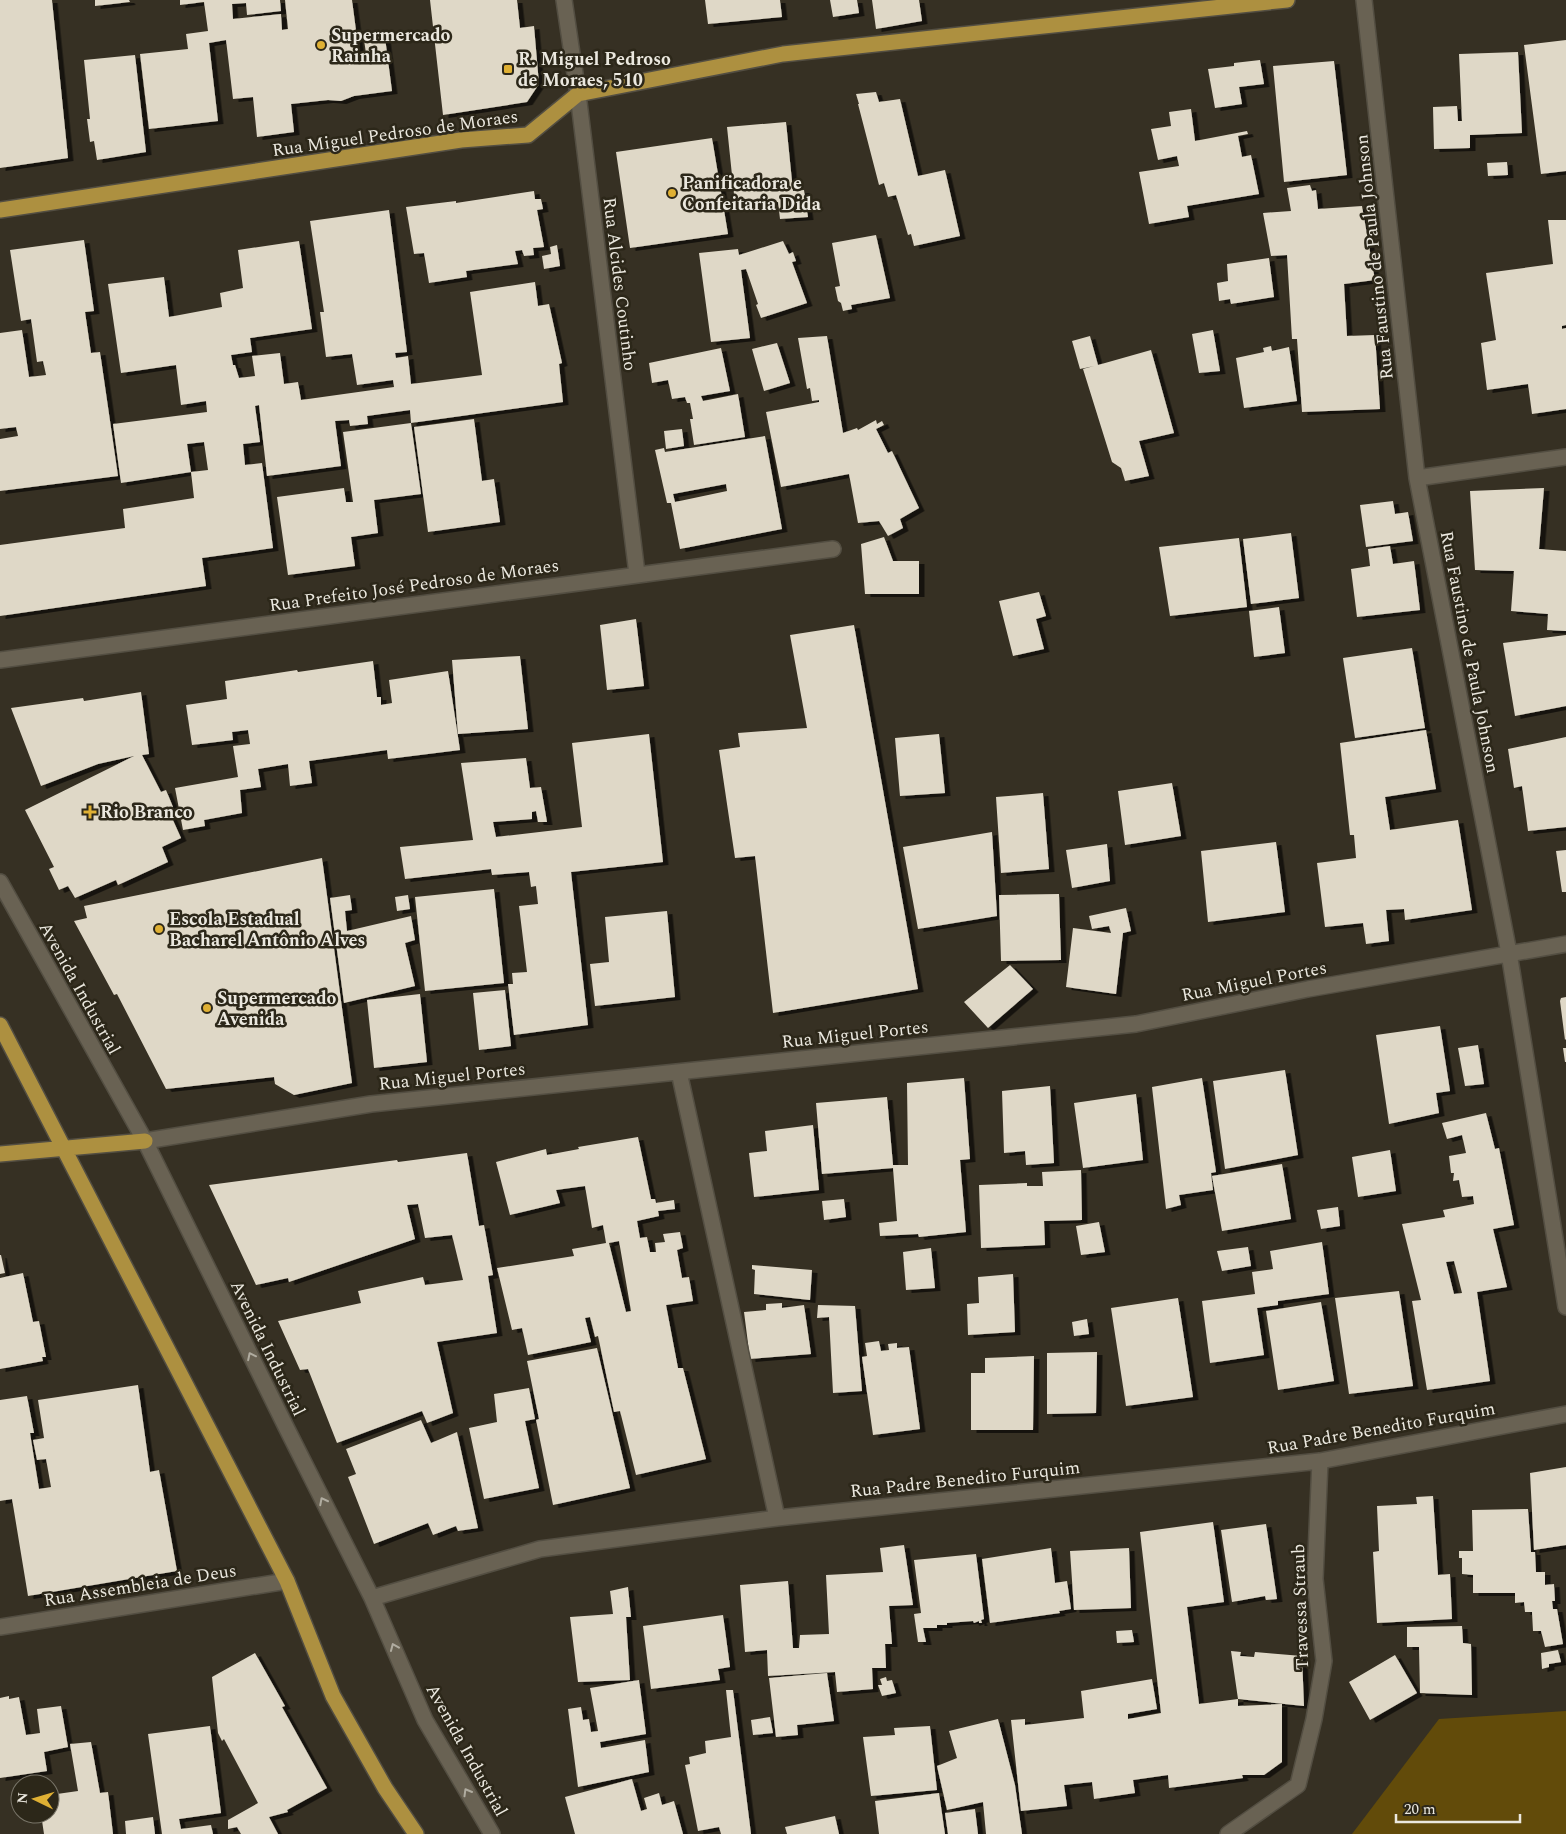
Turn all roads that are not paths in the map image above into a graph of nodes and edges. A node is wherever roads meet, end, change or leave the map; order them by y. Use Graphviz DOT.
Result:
graph roads {
  1 [pos="564,0"];
  2 [pos="1287,0"];
  3 [pos="1364,0"];
  4 [pos="578,94"];
  5 [pos="0,210"];
  6 [pos="1566,457"];
  7 [pos="1417,478"];
  8 [pos="832,549"];
  9 [pos="638,574"];
  10 [pos="0,660"];
  11 [pos="0,882"];
  12 [pos="1566,944"];
  13 [pos="1509,952"];
  14 [pos="0,1025"];
  15 [pos="679,1072"];
  16 [pos="145,1141"];
  17 [pos="64,1148"];
  18 [pos="0,1154"];
  19 [pos="1566,1308"];
  20 [pos="1566,1414"];
  21 [pos="1320,1460"];
  22 [pos="777,1518"];
  23 [pos="287,1581"];
  24 [pos="372,1598"];
  25 [pos="0,1627"];
  26 [pos="416,1834"];
  27 [pos="492,1834"];
  28 [pos="1228,1834"];
  1 -- 4 [label="street, Rua Alcides Coutinho"];
  2 -- 4 [label="main road, Rua Miguel Pedroso de Moraes"];
  3 -- 7 [label="street, Rua Faustino de Paula Johnson"];
  4 -- 5 [label="main road, Rua Miguel Pedroso de Moraes"];
  4 -- 9 [label="street, Rua Alcides Coutinho"];
  6 -- 7 [label="street"];
  7 -- 13 [label="street, Rua Faustino de Paula Johnson"];
  8 -- 9 [label="street, Rua Prefeito José Pedroso de Moraes"];
  9 -- 10 [label="street, Rua Prefeito José Pedroso de Moraes"];
  11 -- 16 [label="street, Avenida Industrial"];
  12 -- 13 [label="street, Rua Miguel Portes"];
  13 -- 15 [label="street, Rua Miguel Portes"];
  13 -- 19 [label="street, Rua Faustino de Paula Johnson"];
  14 -- 17 [label="main road"];
  15 -- 16 [label="street, Rua Miguel Portes"];
  15 -- 22 [label="street"];
  16 -- 17 [label="main road"];
  24 -- 16 [label="street, Avenida Industrial, one-way"];
  17 -- 18 [label="main road"];
  17 -- 23 [label="main road"];
  20 -- 21 [label="street, Rua Padre Benedito Furquim"];
  21 -- 22 [label="street, Rua Padre Benedito Furquim"];
  21 -- 28 [label="street, Travessa Straub"];
  22 -- 24 [label="street, Rua Padre Benedito Furquim"];
  23 -- 25 [label="street, Rua Assembleia de Deus"];
  23 -- 26 [label="main road"];
  27 -- 24 [label="street, Avenida Industrial, one-way"];
}
